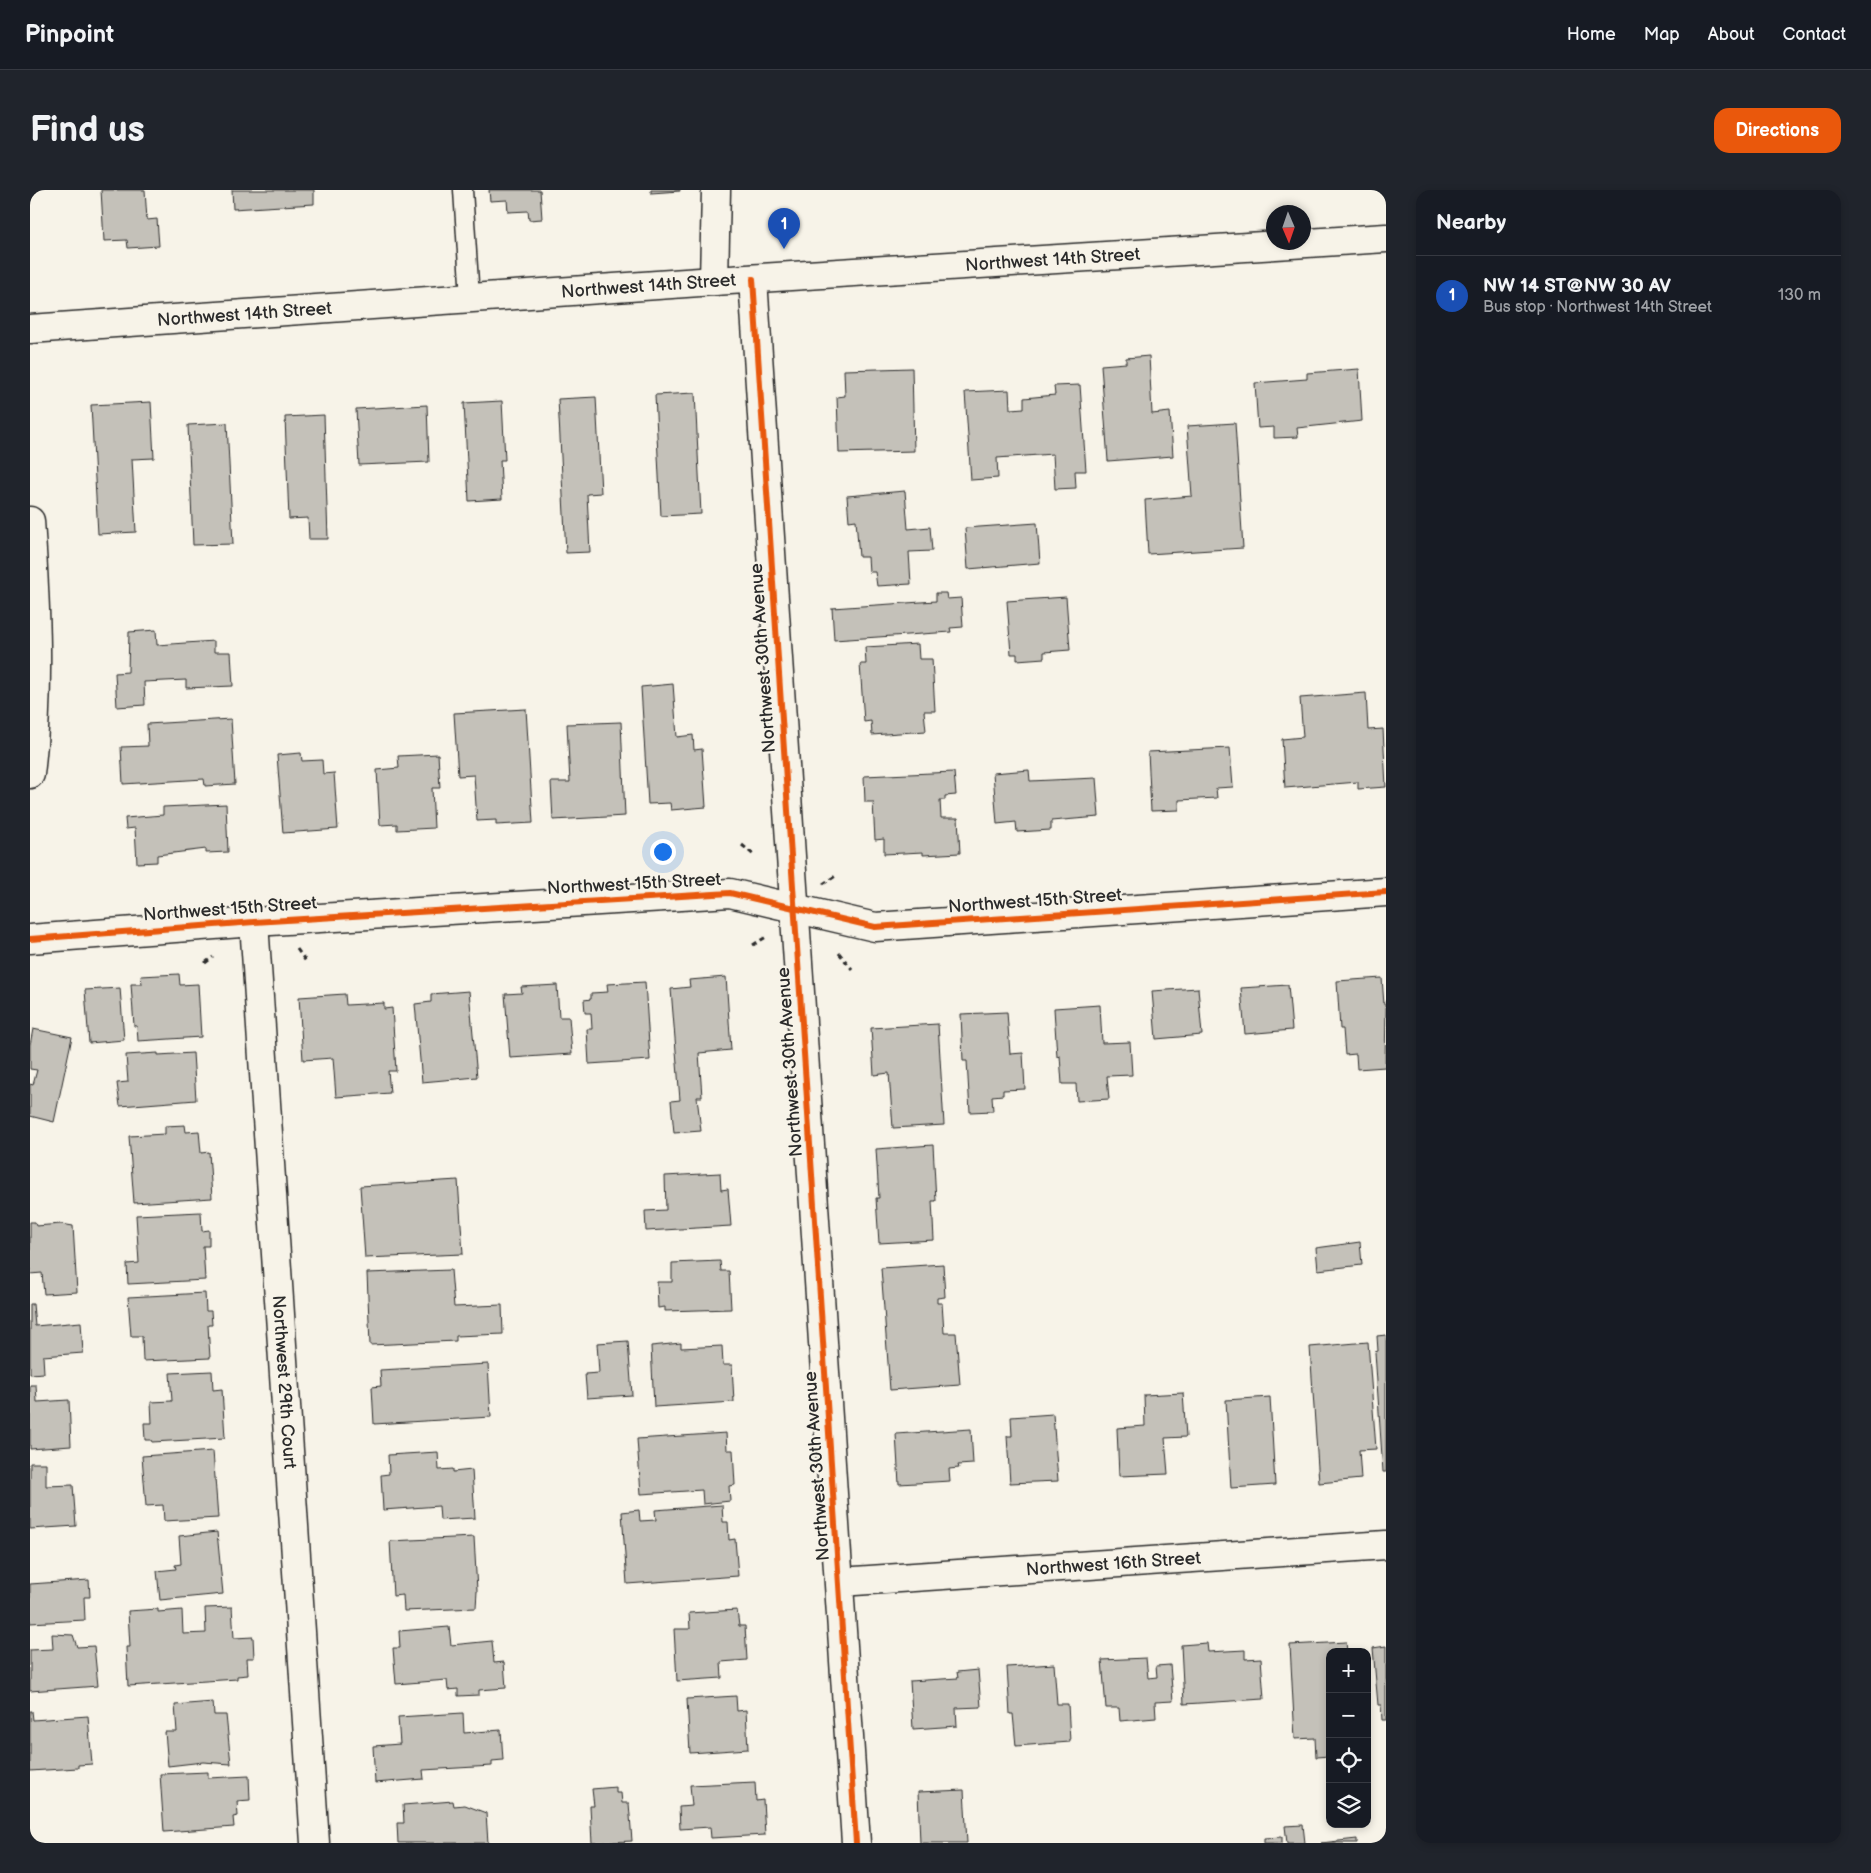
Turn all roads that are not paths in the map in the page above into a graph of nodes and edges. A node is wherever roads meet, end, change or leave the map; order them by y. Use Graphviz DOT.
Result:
graph roads {
  1 [pos="463,190"];
  2 [pos="716,190"];
  3 [pos="1386,238"];
  4 [pos="754,279"];
  5 [pos="714,281"];
  6 [pos="470,298"];
  7 [pos="30,329"];
  8 [pos="30,521"];
  9 [pos="30,774"];
  10 [pos="1386,892"];
  11 [pos="795,908"];
  12 [pos="254,922"];
  13 [pos="30,939"];
  14 [pos="1386,1545"];
  15 [pos="840,1582"];
  16 [pos="315,1843"];
  17 [pos="856,1843"];
  1 -- 6 [label="lane"];
  2 -- 5 [label="street"];
  3 -- 4 [label="street, Northwest 14th Street"];
  4 -- 5 [label="street, Northwest 14th Street"];
  4 -- 11 [label="street, Northwest 30th Avenue"];
  5 -- 6 [label="street, Northwest 14th Street"];
  6 -- 7 [label="street, Northwest 14th Street"];
  8 -- 9 [label="street"];
  10 -- 11 [label="street, Northwest 15th Street"];
  11 -- 12 [label="street, Northwest 15th Street"];
  11 -- 15 [label="street, Northwest 30th Avenue"];
  12 -- 13 [label="street, Northwest 15th Street"];
  12 -- 16 [label="street, Northwest 29th Court"];
  14 -- 15 [label="street, Northwest 16th Street"];
  15 -- 17 [label="street, Northwest 30th Avenue"];
}
